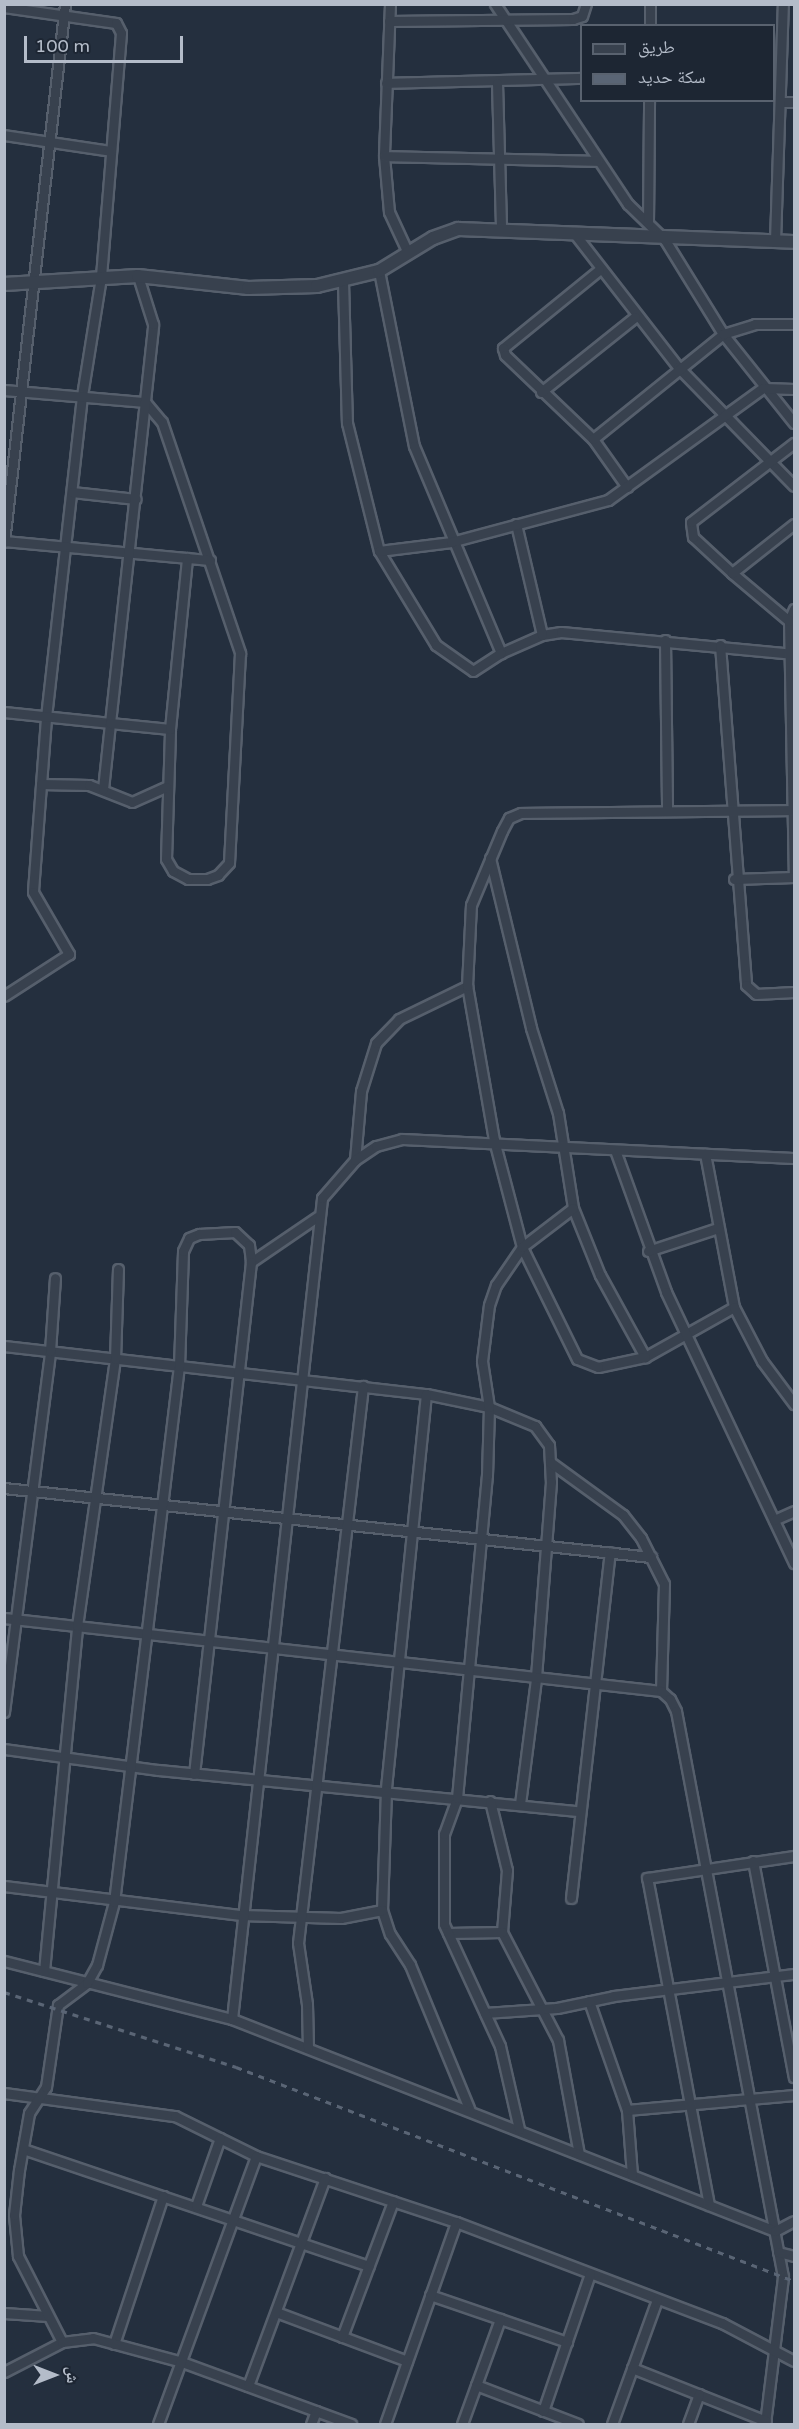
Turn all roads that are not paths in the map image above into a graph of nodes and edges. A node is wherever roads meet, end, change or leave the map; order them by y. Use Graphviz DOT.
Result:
graph roads {
  1 [pos="390,4"];
  2 [pos="495,4"];
  3 [pos="586,4"];
  4 [pos="650,4"];
  5 [pos="783,4"];
  6 [pos="4,7"];
  7 [pos="65,9"];
  8 [pos="389,21"];
  9 [pos="508,23"];
  10 [pos="650,24"];
  11 [pos="580,78"];
  12 [pos="550,80"];
  13 [pos="386,83"];
  14 [pos="497,83"];
  15 [pos="649,102"];
  16 [pos="780,102"];
  17 [pos="795,102"];
  18 [pos="4,135"];
  19 [pos="50,140"];
  20 [pos="111,151"];
  21 [pos="384,156"];
  22 [pos="501,160"];
  23 [pos="598,161"];
  24 [pos="648,223"];
  25 [pos="501,229"];
  26 [pos="574,233"];
  27 [pos="665,240"];
  28 [pos="775,241"];
  29 [pos="795,242"];
  30 [pos="408,253"];
  31 [pos="599,270"];
  32 [pos="379,271"];
  33 [pos="138,276"];
  34 [pos="101,277"];
  35 [pos="343,282"];
  36 [pos="4,284"];
  37 [pos="34,284"];
  38 [pos="635,316"];
  39 [pos="795,324"];
  40 [pos="723,334"];
  41 [pos="678,367"];
  42 [pos="763,388"];
  43 [pos="795,389"];
  44 [pos="4,390"];
  45 [pos="24,391"];
  46 [pos="541,392"];
  47 [pos="82,396"];
  48 [pos="145,402"];
  49 [pos="726,414"];
  50 [pos="795,423"];
  51 [pos="593,439"];
  52 [pos="795,443"];
  53 [pos="770,462"];
  54 [pos="795,486"];
  55 [pos="627,487"];
  56 [pos="72,492"];
  57 [pos="136,499"];
  58 [pos="516,524"];
  59 [pos="795,524"];
  60 [pos="5,542"];
  61 [pos="451,542"];
  62 [pos="67,548"];
  63 [pos="379,551"];
  64 [pos="130,554"];
  65 [pos="187,558"];
  66 [pos="210,560"];
  67 [pos="732,573"];
  68 [pos="795,609"];
  69 [pos="789,621"];
  70 [pos="542,634"];
  71 [pos="665,640"];
  72 [pos="720,645"];
  73 [pos="501,653"];
  74 [pos="792,654"];
  75 [pos="4,712"];
  76 [pos="46,718"];
  77 [pos="110,723"];
  78 [pos="170,729"];
  79 [pos="40,784"];
  80 [pos="166,787"];
  81 [pos="103,789"];
  82 [pos="729,810"];
  83 [pos="793,810"];
  84 [pos="667,811"];
  85 [pos="490,858"];
  86 [pos="795,875"];
  87 [pos="735,879"];
  88 [pos="467,986"];
  89 [pos="795,992"];
  90 [pos="4,996"];
  91 [pos="494,1140"];
  92 [pos="565,1146"];
  93 [pos="615,1150"];
  94 [pos="705,1154"];
  95 [pos="795,1158"];
  96 [pos="355,1160"];
  97 [pos="573,1208"];
  98 [pos="317,1217"];
  99 [pos="718,1228"];
  100 [pos="522,1247"];
  101 [pos="648,1251"];
  102 [pos="250,1262"];
  103 [pos="118,1269"];
  104 [pos="55,1278"];
  105 [pos="734,1307"];
  106 [pos="687,1336"];
  107 [pos="4,1346"];
  108 [pos="50,1351"];
  109 [pos="645,1357"];
  110 [pos="115,1359"];
  111 [pos="179,1366"];
  112 [pos="240,1373"];
  113 [pos="300,1379"];
  114 [pos="363,1386"];
  115 [pos="426,1394"];
  116 [pos="795,1404"];
  117 [pos="489,1407"];
  118 [pos="550,1462"];
  119 [pos="4,1488"];
  120 [pos="33,1491"];
  121 [pos="94,1497"];
  122 [pos="159,1504"];
  123 [pos="221,1510"];
  124 [pos="795,1511"];
  125 [pos="285,1517"];
  126 [pos="774,1520"];
  127 [pos="348,1524"];
  128 [pos="410,1530"];
  129 [pos="481,1538"];
  130 [pos="546,1544"];
  131 [pos="610,1552"];
  132 [pos="651,1557"];
  133 [pos="795,1563"];
  134 [pos="4,1618"];
  135 [pos="16,1619"];
  136 [pos="77,1626"];
  137 [pos="146,1635"];
  138 [pos="208,1642"];
  139 [pos="271,1649"];
  140 [pos="332,1656"];
  141 [pos="398,1664"];
  142 [pos="468,1671"];
  143 [pos="536,1679"];
  144 [pos="596,1683"];
  145 [pos="661,1691"];
  146 [pos="4,1712"];
  147 [pos="4,1749"];
  148 [pos="64,1757"];
  149 [pos="130,1767"];
  150 [pos="194,1774"];
  151 [pos="258,1780"];
  152 [pos="318,1785"];
  153 [pos="386,1790"];
  154 [pos="457,1798"];
  155 [pos="490,1801"];
  156 [pos="520,1804"];
  157 [pos="578,1811"];
  158 [pos="795,1856"];
  159 [pos="753,1861"];
  160 [pos="704,1869"];
  161 [pos="4,1886"];
  162 [pos="49,1894"];
  163 [pos="571,1898"];
  164 [pos="114,1902"];
  165 [pos="382,1910"];
  166 [pos="241,1915"];
  167 [pos="301,1918"];
  168 [pos="502,1932"];
  169 [pos="448,1933"];
  170 [pos="4,1961"];
  171 [pos="44,1971"];
  172 [pos="795,1974"];
  173 [pos="774,1977"];
  174 [pos="87,1983"];
  175 [pos="724,1984"];
  176 [pos="665,1993"];
  177 [pos="589,2001"];
  178 [pos="542,2008"];
  179 [pos="485,2013"];
  180 [pos="232,2019"];
  181 [pos="308,2048"];
  182 [pos="795,2077"];
  183 [pos="4,2093"];
  184 [pos="795,2096"];
  185 [pos="41,2097"];
  186 [pos="748,2102"];
  187 [pos="689,2107"];
  188 [pos="469,2108"];
  189 [pos="627,2110"];
  190 [pos="519,2130"];
  191 [pos="220,2138"];
  192 [pos="23,2149"];
  193 [pos="579,2154"];
  194 [pos="256,2156"];
  195 [pos="632,2175"];
  196 [pos="325,2178"];
  197 [pos="163,2196"];
  198 [pos="393,2201"];
  199 [pos="709,2205"];
  200 [pos="196,2206"];
  201 [pos="233,2219"];
  202 [pos="795,2221"];
  203 [pos="456,2222"];
  204 [pos="775,2231"];
  205 [pos="302,2242"];
  206 [pos="778,2252"];
  207 [pos="795,2256"];
  208 [pos="369,2266"];
  209 [pos="590,2274"];
  210 [pos="430,2295"];
  211 [pos="657,2300"];
  212 [pos="276,2312"];
  213 [pos="4,2313"];
  214 [pos="48,2316"];
  215 [pos="500,2319"];
  216 [pos="342,2337"];
  217 [pos="62,2342"];
  218 [pos="567,2342"];
  219 [pos="114,2344"];
  220 [pos="775,2350"];
  221 [pos="407,2361"];
  222 [pos="795,2361"];
  223 [pos="182,2362"];
  224 [pos="632,2368"];
  225 [pos="4,2372"];
  226 [pos="476,2385"];
  227 [pos="248,2386"];
  228 [pos="699,2394"];
  229 [pos="316,2411"];
  230 [pos="543,2411"];
  231 [pos="766,2423"];
  232 [pos="158,2424"];
  233 [pos="311,2424"];
  234 [pos="351,2424"];
  235 [pos="385,2424"];
  236 [pos="462,2424"];
  237 [pos="578,2424"];
  238 [pos="612,2424"];
  239 [pos="688,2424"];
  1 -- 8 [label="street"];
  2 -- 9 [label="street"];
  3 -- 9 [label="street"];
  4 -- 10 [label="street"];
  5 -- 16 [label="street"];
  6 -- 7 [label="street"];
  7 -- 19 [label="street"];
  7 -- 20 [label="street"];
  8 -- 9 [label="street"];
  8 -- 13 [label="street"];
  9 -- 12 [label="street"];
  11 -- 12 [label="street"];
  12 -- 14 [label="street"];
  12 -- 23 [label="street"];
  13 -- 14 [label="street"];
  13 -- 21 [label="street"];
  14 -- 22 [label="street"];
  15 -- 24 [label="street"];
  16 -- 17 [label="street"];
  16 -- 28 [label="street"];
  18 -- 19 [label="street"];
  19 -- 20 [label="street"];
  19 -- 37 [label="street"];
  20 -- 34 [label="street"];
  21 -- 22 [label="street"];
  21 -- 30 [label="street"];
  22 -- 23 [label="street"];
  22 -- 25 [label="street"];
  23 -- 24 [label="street"];
  24 -- 27 [label="street"];
  25 -- 26 [label="street"];
  25 -- 30 [label="street"];
  26 -- 27 [label="street"];
  26 -- 31 [label="street"];
  27 -- 28 [label="street"];
  27 -- 40 [label="street"];
  28 -- 29 [label="street"];
  30 -- 32 [label="street"];
  31 -- 38 [label="street"];
  31 -- 46 [label="street"];
  32 -- 35 [label="street"];
  32 -- 61 [label="street"];
  33 -- 34 [label="street"];
  33 -- 35 [label="street"];
  33 -- 48 [label="street"];
  34 -- 37 [label="street"];
  34 -- 47 [label="street"];
  35 -- 63 [label="street"];
  36 -- 37 [label="street"];
  37 -- 45 [label="street"];
  38 -- 41 [label="street"];
  38 -- 46 [label="street"];
  39 -- 40 [label="street"];
  40 -- 41 [label="street"];
  40 -- 42 [label="street"];
  41 -- 49 [label="street"];
  41 -- 51 [label="street"];
  42 -- 43 [label="street"];
  42 -- 49 [label="street"];
  42 -- 50 [label="street"];
  44 -- 45 [label="street"];
  45 -- 47 [label="street"];
  45 -- 60 [label="street"];
  46 -- 51 [label="street"];
  47 -- 48 [label="street"];
  47 -- 56 [label="street"];
  48 -- 57 [label="street"];
  48 -- 66 [label="street"];
  49 -- 53 [label="street"];
  49 -- 55 [label="street"];
  51 -- 55 [label="street"];
  52 -- 53 [label="street"];
  53 -- 54 [label="street"];
  53 -- 67 [label="street"];
  55 -- 58 [label="street"];
  56 -- 57 [label="street"];
  56 -- 62 [label="street"];
  57 -- 64 [label="street"];
  58 -- 61 [label="street"];
  58 -- 70 [label="street"];
  59 -- 67 [label="street"];
  60 -- 62 [label="street"];
  61 -- 63 [label="street"];
  61 -- 73 [label="street"];
  62 -- 64 [label="street"];
  62 -- 76 [label="street"];
  63 -- 73 [label="street"];
  64 -- 65 [label="street"];
  64 -- 77 [label="street"];
  65 -- 66 [label="street"];
  65 -- 78 [label="street"];
  66 -- 80 [label="street"];
  67 -- 69 [label="street"];
  68 -- 69 [label="street"];
  69 -- 74 [label="street"];
  70 -- 71 [label="street"];
  70 -- 73 [label="street"];
  71 -- 72 [label="street"];
  71 -- 84 [label="street"];
  72 -- 74 [label="street"];
  72 -- 82 [label="street"];
  74 -- 83 [label="street"];
  75 -- 76 [label="street"];
  76 -- 77 [label="street"];
  76 -- 79 [label="street"];
  77 -- 78 [label="street"];
  77 -- 81 [label="street"];
  78 -- 80 [label="street"];
  79 -- 81 [label="street"];
  79 -- 90 [label="street"];
  80 -- 81 [label="street"];
  82 -- 83 [label="street"];
  82 -- 84 [label="street"];
  82 -- 87 [label="street"];
  83 -- 86 [label="street"];
  84 -- 85 [label="street"];
  85 -- 88 [label="street"];
  85 -- 92 [label="street"];
  86 -- 87 [label="street"];
  87 -- 89 [label="street"];
  88 -- 91 [label="street"];
  88 -- 96 [label="street"];
  91 -- 92 [label="street"];
  91 -- 96 [label="street"];
  91 -- 100 [label="street"];
  92 -- 93 [label="street"];
  92 -- 97 [label="street"];
  93 -- 94 [label="street"];
  93 -- 101 [label="street"];
  94 -- 95 [label="street"];
  94 -- 99 [label="street"];
  96 -- 98 [label="street"];
  97 -- 100 [label="street"];
  97 -- 109 [label="street"];
  98 -- 102 [label="street"];
  98 -- 113 [label="street"];
  99 -- 101 [label="street"];
  99 -- 105 [label="street"];
  100 -- 109 [label="street"];
  100 -- 117 [label="street"];
  101 -- 106 [label="street"];
  102 -- 111 [label="street"];
  102 -- 112 [label="street"];
  103 -- 110 [label="street"];
  104 -- 108 [label="street"];
  105 -- 106 [label="street"];
  105 -- 116 [label="street"];
  106 -- 109 [label="street"];
  106 -- 126 [label="street"];
  107 -- 108 [label="street"];
  108 -- 110 [label="street"];
  108 -- 120 [label="street"];
  110 -- 111 [label="street"];
  110 -- 121 [label="street"];
  111 -- 112 [label="street"];
  111 -- 122 [label="street"];
  112 -- 113 [label="street"];
  112 -- 123 [label="street"];
  113 -- 114 [label="street"];
  113 -- 125 [label="street"];
  114 -- 115 [label="street"];
  114 -- 127 [label="street"];
  115 -- 117 [label="street"];
  115 -- 128 [label="street"];
  117 -- 118 [label="street"];
  117 -- 129 [label="street"];
  118 -- 130 [label="street"];
  118 -- 132 [label="street"];
  119 -- 120 [label="street"];
  120 -- 121 [label="street"];
  120 -- 135 [label="street"];
  121 -- 122 [label="street"];
  121 -- 136 [label="street"];
  122 -- 123 [label="street"];
  122 -- 137 [label="street"];
  123 -- 125 [label="street"];
  123 -- 138 [label="street"];
  124 -- 126 [label="street"];
  125 -- 127 [label="street"];
  125 -- 139 [label="street"];
  126 -- 133 [label="street"];
  127 -- 128 [label="street"];
  127 -- 140 [label="street"];
  128 -- 129 [label="street"];
  128 -- 141 [label="street"];
  129 -- 130 [label="street"];
  129 -- 142 [label="street"];
  130 -- 131 [label="street"];
  130 -- 143 [label="street"];
  131 -- 132 [label="street"];
  131 -- 144 [label="street"];
  132 -- 145 [label="street"];
  134 -- 135 [label="street"];
  135 -- 136 [label="street"];
  135 -- 146 [label="street"];
  136 -- 137 [label="street"];
  136 -- 148 [label="street"];
  137 -- 138 [label="street"];
  137 -- 149 [label="street"];
  138 -- 139 [label="street"];
  138 -- 150 [label="street"];
  139 -- 140 [label="street"];
  139 -- 151 [label="street"];
  140 -- 141 [label="street"];
  140 -- 152 [label="street"];
  141 -- 142 [label="street"];
  141 -- 153 [label="street"];
  142 -- 143 [label="street"];
  142 -- 154 [label="street"];
  143 -- 144 [label="street"];
  143 -- 156 [label="street"];
  144 -- 145 [label="street"];
  144 -- 157 [label="street"];
  145 -- 160 [label="street"];
  147 -- 148 [label="street"];
  148 -- 149 [label="street"];
  148 -- 162 [label="street"];
  149 -- 150 [label="street"];
  149 -- 164 [label="street"];
  150 -- 151 [label="street"];
  151 -- 152 [label="street"];
  151 -- 166 [label="street"];
  152 -- 153 [label="street"];
  152 -- 167 [label="street"];
  153 -- 154 [label="street"];
  153 -- 165 [label="street"];
  154 -- 155 [label="street"];
  154 -- 169 [label="street"];
  155 -- 156 [label="street"];
  155 -- 168 [label="street"];
  156 -- 157 [label="street"];
  157 -- 163 [label="street"];
  158 -- 159 [label="street"];
  159 -- 160 [label="street"];
  159 -- 173 [label="street"];
  160 -- 175 [label="street"];
  160 -- 176 [label="street"];
  161 -- 162 [label="street"];
  162 -- 164 [label="street"];
  162 -- 171 [label="street"];
  164 -- 166 [label="street"];
  164 -- 174 [label="street"];
  165 -- 167 [label="street"];
  165 -- 188 [label="street"];
  166 -- 167 [label="street"];
  166 -- 180 [label="street"];
  167 -- 181 [label="street"];
  168 -- 169 [label="street"];
  168 -- 178 [label="street"];
  169 -- 179 [label="street"];
  170 -- 171 [label="street"];
  171 -- 174 [label="street"];
  172 -- 173 [label="street"];
  173 -- 175 [label="street"];
  173 -- 182 [label="street"];
  174 -- 180 [label="street"];
  174 -- 185 [label="street"];
  175 -- 176 [label="street"];
  175 -- 186 [label="street"];
  176 -- 177 [label="street"];
  176 -- 187 [label="street"];
  177 -- 178 [label="street"];
  177 -- 189 [label="street"];
  178 -- 179 [label="street"];
  178 -- 193 [label="street"];
  179 -- 190 [label="street"];
  180 -- 181 [label="street"];
  181 -- 188 [label="street"];
  183 -- 185 [label="street"];
  184 -- 186 [label="street"];
  185 -- 191 [label="street"];
  185 -- 192 [label="street"];
  186 -- 187 [label="street"];
  186 -- 204 [label="street"];
  187 -- 189 [label="street"];
  187 -- 199 [label="street"];
  188 -- 190 [label="street"];
  189 -- 195 [label="street"];
  190 -- 193 [label="street"];
  191 -- 194 [label="street"];
  191 -- 200 [label="street"];
  192 -- 197 [label="street"];
  192 -- 214 [label="street"];
  193 -- 195 [label="street"];
  194 -- 196 [label="street"];
  194 -- 201 [label="street"];
  195 -- 199 [label="street"];
  196 -- 198 [label="street"];
  196 -- 205 [label="street"];
  197 -- 200 [label="street"];
  197 -- 219 [label="street"];
  198 -- 203 [label="street"];
  198 -- 208 [label="street"];
  199 -- 204 [label="street"];
  200 -- 201 [label="street"];
  201 -- 205 [label="street"];
  201 -- 223 [label="street"];
  202 -- 204 [label="street"];
  203 -- 209 [label="street"];
  203 -- 210 [label="street"];
  204 -- 206 [label="street"];
  205 -- 208 [label="street"];
  205 -- 212 [label="street"];
  206 -- 207 [label="street"];
  206 -- 220 [label="street"];
  208 -- 216 [label="street"];
  209 -- 211 [label="street"];
  209 -- 218 [label="street"];
  210 -- 215 [label="street"];
  210 -- 221 [label="street"];
  211 -- 220 [label="street"];
  211 -- 224 [label="street"];
  212 -- 216 [label="street"];
  212 -- 227 [label="street"];
  213 -- 214 [label="street"];
  214 -- 217 [label="street"];
  215 -- 218 [label="street"];
  215 -- 226 [label="street"];
  216 -- 221 [label="street"];
  217 -- 219 [label="street"];
  217 -- 225 [label="street"];
  218 -- 230 [label="street"];
  219 -- 223 [label="street"];
  220 -- 222 [label="street"];
  220 -- 231 [label="street"];
  221 -- 235 [label="street"];
  223 -- 227 [label="street"];
  223 -- 232 [label="street"];
  224 -- 228 [label="street"];
  224 -- 238 [label="street"];
  226 -- 230 [label="street"];
  226 -- 236 [label="street"];
  227 -- 229 [label="street"];
  228 -- 231 [label="street"];
  228 -- 239 [label="street"];
  229 -- 233 [label="street"];
  229 -- 234 [label="street"];
  230 -- 237 [label="street"];
}
